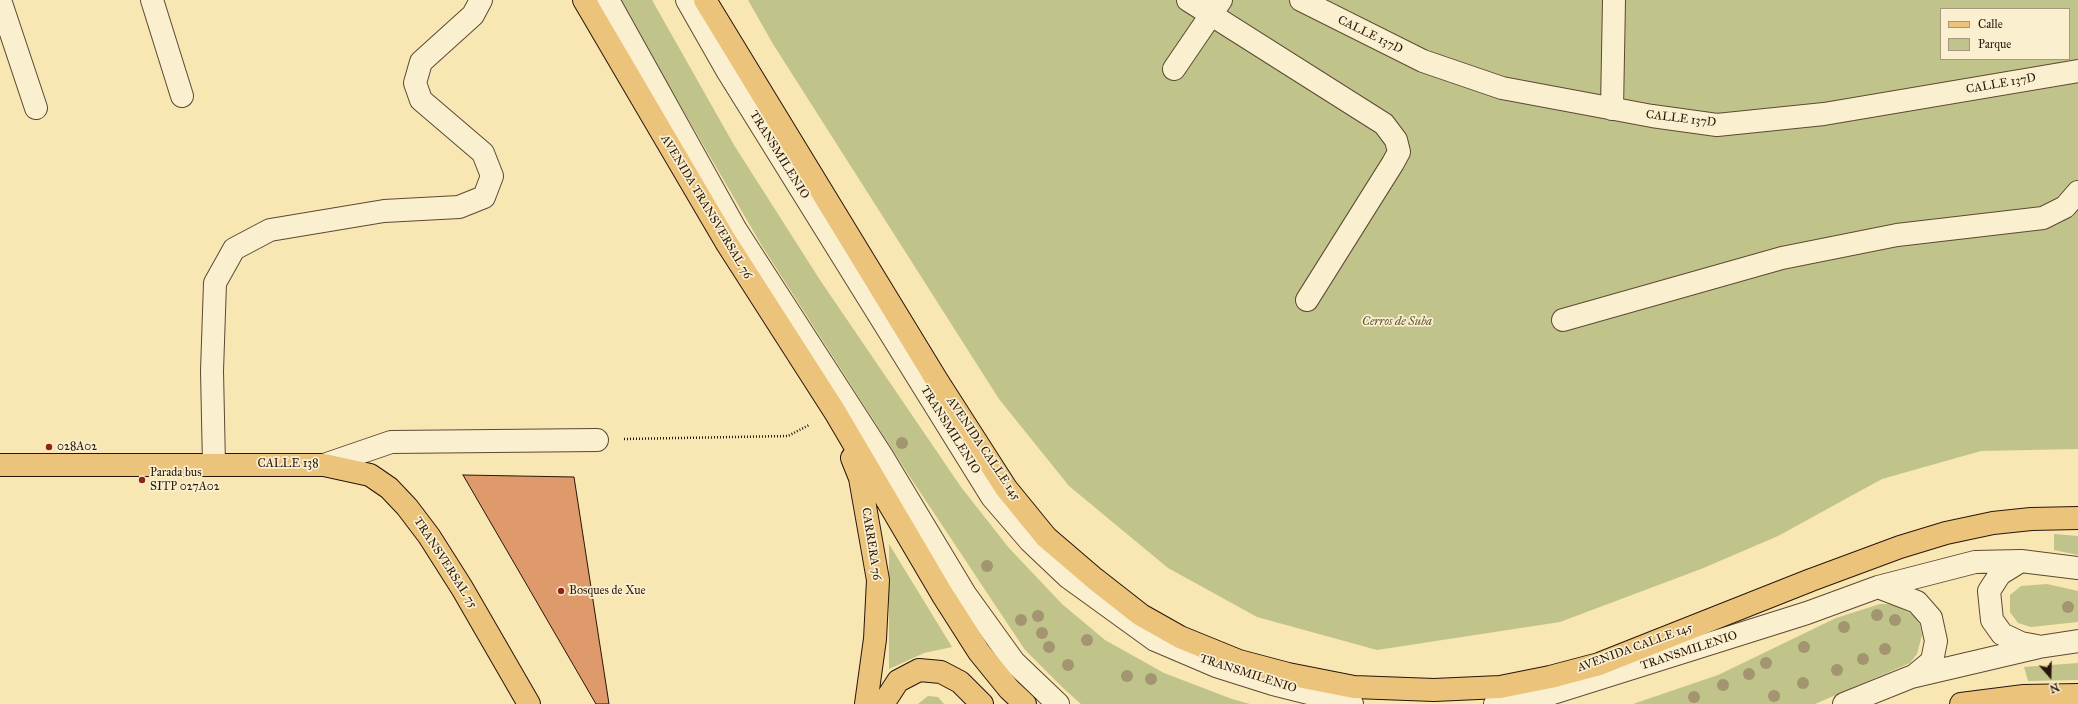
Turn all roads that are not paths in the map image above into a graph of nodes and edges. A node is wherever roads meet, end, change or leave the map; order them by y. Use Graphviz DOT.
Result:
graph roads {
  1 [pos="0,0"];
  2 [pos="152,0"];
  3 [pos="481,0"];
  4 [pos="584,0"];
  5 [pos="608,0"];
  6 [pos="687,0"];
  7 [pos="705,0"];
  8 [pos="1188,0"];
  9 [pos="1301,0"];
  10 [pos="1614,0"];
  11 [pos="1216,7"];
  12 [pos="1174,69"];
  13 [pos="2078,71"];
  14 [pos="182,96"];
  15 [pos="36,108"];
  16 [pos="1612,109"];
  17 [pos="2078,192"];
  18 [pos="1306,300"];
  19 [pos="1563,320"];
  20 [pos="835,412"];
  21 [pos="597,440"];
  22 [pos="0,465"];
  23 [pos="214,465"];
  24 [pos="324,465"];
  25 [pos="2078,518"];
  26 [pos="2021,561"];
  27 [pos="2078,568"];
  28 [pos="1878,587"];
  29 [pos="2078,641"];
  30 [pos="2039,647"];
  31 [pos="1911,677"];
  32 [pos="2078,695"];
  33 [pos="529,704"];
  34 [pos="866,704"];
  35 [pos="883,704"];
  36 [pos="982,704"];
  37 [pos="1025,704"];
  38 [pos="1058,704"];
  39 [pos="1352,704"];
  40 [pos="1495,704"];
  41 [pos="1844,704"];
  42 [pos="1961,704"];
  1 -- 15 [label="street"];
  2 -- 14 [label="street"];
  3 -- 23 [label="street"];
  4 -- 20 [label="main road, AVENIDA TRANSVERSAL 76"];
  5 -- 38 [label="street"];
  6 -- 39 [label="street, TRANSMILENIO"];
  7 -- 25 [label="main road, AVENIDA CALLE 145"];
  8 -- 11 [label="street"];
  9 -- 16 [label="street, CALLE 137D"];
  10 -- 16 [label="street"];
  11 -- 12 [label="street"];
  11 -- 18 [label="street"];
  13 -- 16 [label="street, CALLE 137D"];
  17 -- 19 [label="street"];
  20 -- 34 [label="main road, CARRERA 76"];
  20 -- 37 [label="main road"];
  21 -- 24 [label="street, CALLE 138"];
  22 -- 23 [label="main road, CALLE 138"];
  23 -- 24 [label="main road, CALLE 138"];
  24 -- 33 [label="main road, TRANSVERSAL 75"];
  26 -- 27 [label="street, TRANSMILENIO"];
  26 -- 28 [label="street, TRANSMILENIO"];
  26 -- 30 [label="street"];
  28 -- 31 [label="street"];
  28 -- 40 [label="street, TRANSMILENIO"];
  29 -- 30 [label="street"];
  30 -- 31 [label="street"];
  31 -- 41 [label="street"];
  32 -- 42 [label="main road"];
  35 -- 36 [label="main road"];
}
